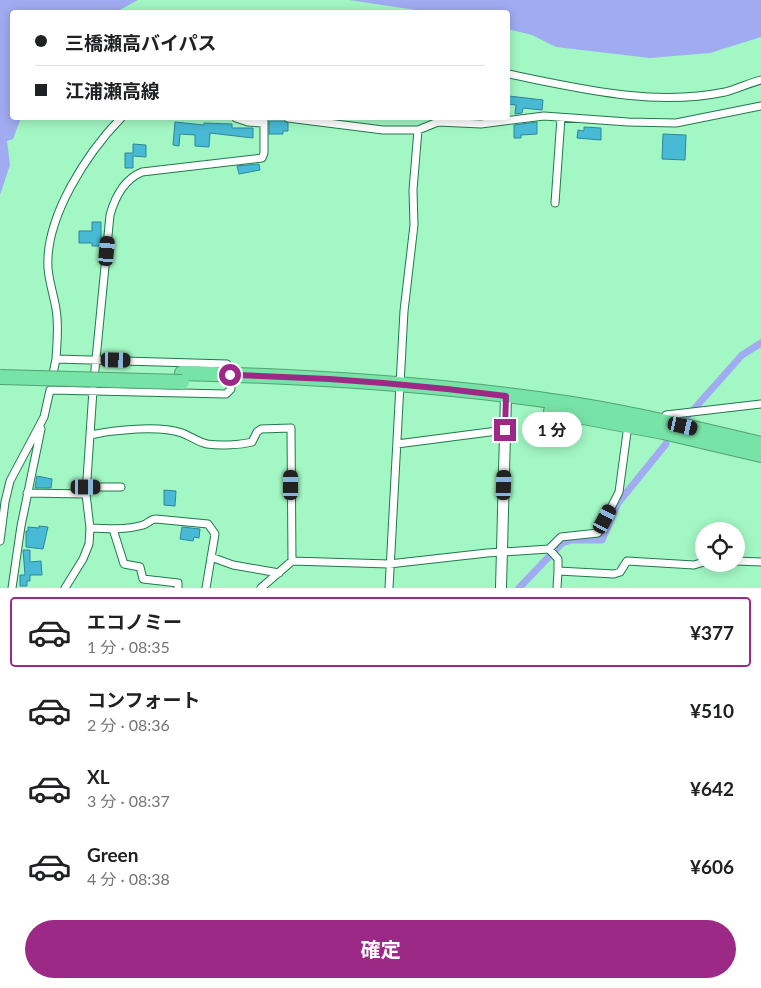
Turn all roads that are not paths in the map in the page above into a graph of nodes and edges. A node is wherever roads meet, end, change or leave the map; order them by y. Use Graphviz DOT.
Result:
graph roads {
  1 [pos="510,74"];
  2 [pos="761,80"];
  3 [pos="759,106"];
  4 [pos="561,118"];
  5 [pos="119,120"];
  6 [pos="242,120"];
  7 [pos="264,120"];
  8 [pos="304,120"];
  9 [pos="418,130"];
  10 [pos="555,203"];
  11 [pos="56,359"];
  12 [pos="97,360"];
  13 [pos="0,368"];
  14 [pos="0,377"];
  15 [pos="182,378"];
  16 [pos="231,379"];
  17 [pos="400,388"];
  18 [pos="50,390"];
  19 [pos="93,390"];
  20 [pos="506,400"];
  21 [pos="761,404"];
  22 [pos="44,417"];
  23 [pos="629,420"];
  24 [pos="664,421"];
  25 [pos="505,430"];
  26 [pos="90,435"];
  27 [pos="397,444"];
  28 [pos="761,444"];
  29 [pos="761,455"];
  30 [pos="122,487"];
  31 [pos="86,491"];
  32 [pos="27,493"];
  33 [pos="90,528"];
  34 [pos="113,529"];
  35 [pos="0,542"];
  36 [pos="552,551"];
  37 [pos="501,552"];
  38 [pos="211,557"];
  39 [pos="292,561"];
  40 [pos="745,561"];
  41 [pos="761,562"];
  42 [pos="389,564"];
  43 [pos="695,565"];
  44 [pos="558,571"];
  45 [pos="279,573"];
  46 [pos="12,588"];
  47 [pos="65,588"];
  48 [pos="178,588"];
  49 [pos="206,588"];
  50 [pos="262,588"];
  51 [pos="389,588"];
  52 [pos="501,588"];
  53 [pos="557,588"];
  1 -- 2 [label="street"];
  3 -- 4 [label="street"];
  4 -- 9 [label="street"];
  4 -- 10 [label="street"];
  5 -- 11 [label="street"];
  6 -- 7 [label="street"];
  7 -- 12 [label="street"];
  8 -- 9 [label="street"];
  9 -- 17 [label="street"];
  11 -- 12 [label="street"];
  11 -- 18 [label="street"];
  12 -- 16 [label="street"];
  12 -- 19 [label="street"];
  13 -- 15 [label="highway"];
  14 -- 15 [label="highway, bridge"];
  15 -- 16 [label="highway"];
  16 -- 17 [label="highway"];
  16 -- 19 [label="street"];
  17 -- 20 [label="highway"];
  17 -- 27 [label="street"];
  18 -- 19 [label="street"];
  18 -- 22 [label="street"];
  19 -- 26 [label="street"];
  20 -- 23 [label="highway"];
  20 -- 25 [label="main road"];
  21 -- 24 [label="street"];
  22 -- 32 [label="street"];
  22 -- 35 [label="street"];
  23 -- 24 [label="highway"];
  23 -- 29 [label="highway"];
  23 -- 36 [label="street"];
  24 -- 28 [label="highway"];
  25 -- 27 [label="street"];
  25 -- 37 [label="main road"];
  26 -- 31 [label="street"];
  26 -- 39 [label="street"];
  27 -- 42 [label="street"];
  30 -- 31 [label="street"];
  31 -- 32 [label="street"];
  31 -- 33 [label="street"];
  32 -- 46 [label="street"];
  33 -- 34 [label="street"];
  33 -- 47 [label="street"];
  34 -- 38 [label="street"];
  34 -- 48 [label="street"];
  36 -- 37 [label="street"];
  36 -- 44 [label="street"];
  37 -- 42 [label="street"];
  37 -- 52 [label="main road"];
  38 -- 45 [label="street"];
  38 -- 49 [label="street"];
  39 -- 42 [label="street"];
  39 -- 45 [label="street"];
  40 -- 41 [label="street"];
  42 -- 51 [label="street"];
  43 -- 44 [label="street"];
  44 -- 53 [label="street"];
  45 -- 50 [label="street"];
}
